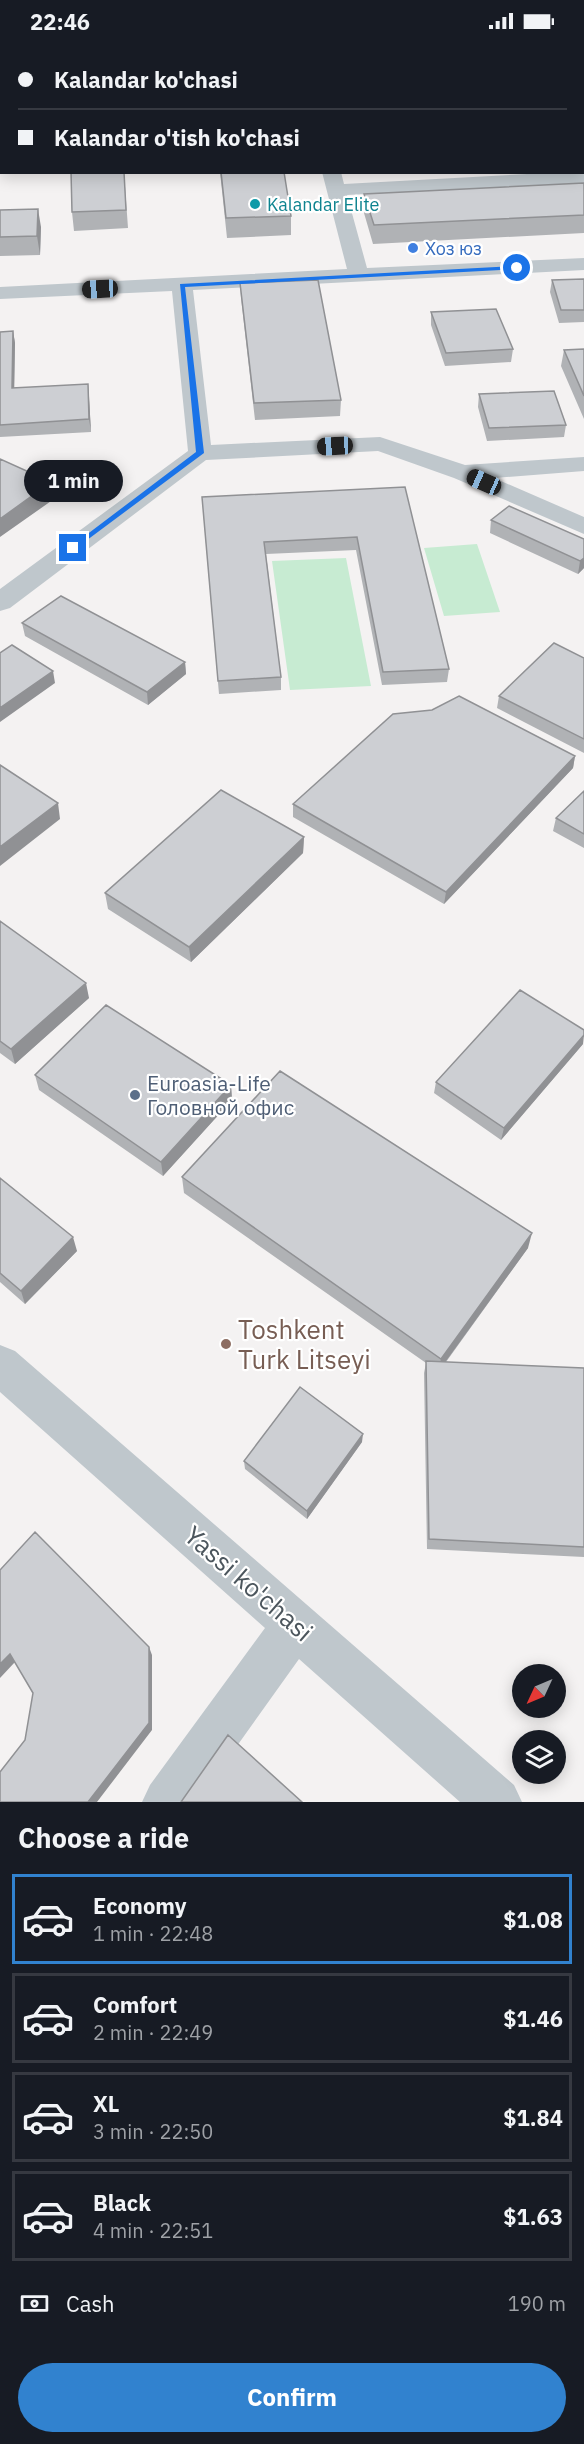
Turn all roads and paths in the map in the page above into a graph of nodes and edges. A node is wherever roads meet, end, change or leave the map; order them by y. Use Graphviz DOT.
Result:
graph roads {
  1 [pos="584,177"];
  2 [pos="334,181"];
  3 [pos="584,264"];
  4 [pos="359,276"];
  5 [pos="182,285"];
  6 [pos="0,293"];
  7 [pos="200,453"];
  8 [pos="584,464"];
  9 [pos="464,473"];
  10 [pos="584,526"];
  11 [pos="0,602"];
  12 [pos="0,1365"];
  13 [pos="296,1624"];
  14 [pos="167,1802"];
  15 [pos="497,1802"];
  1 -- 2 [label="street"];
  2 -- 4 [label="street"];
  3 -- 4 [label="street"];
  4 -- 5 [label="street"];
  5 -- 6 [label="street"];
  5 -- 7 [label="street"];
  7 -- 9 [label="street"];
  7 -- 11 [label="street"];
  8 -- 9 [label="street"];
  9 -- 10 [label="street"];
  12 -- 13 [label="street, Yassi ko'chasi"];
  13 -- 14 [label="street"];
  13 -- 15 [label="street, Yassi ko'chasi"];
}
